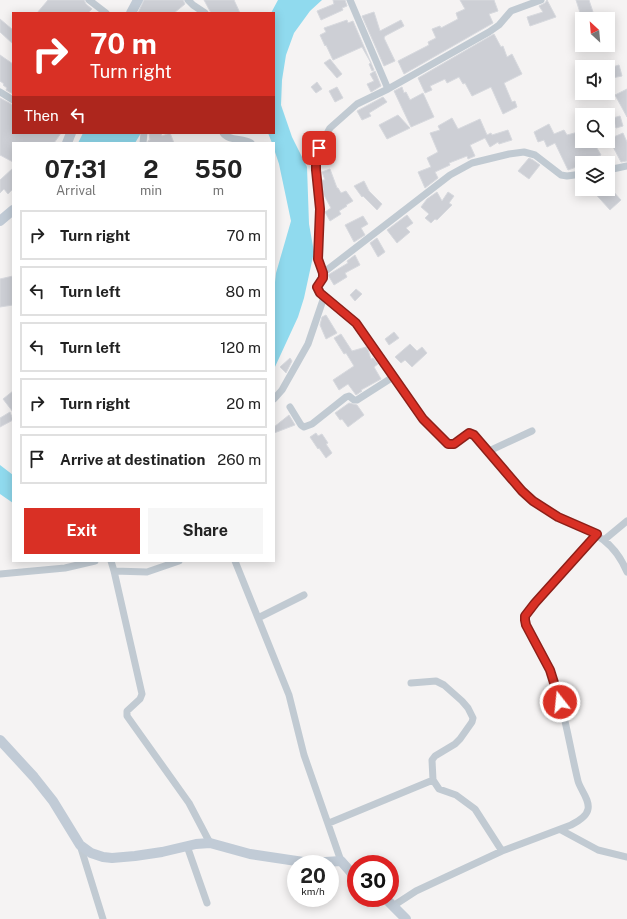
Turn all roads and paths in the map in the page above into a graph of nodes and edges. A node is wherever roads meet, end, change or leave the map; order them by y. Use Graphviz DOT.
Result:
graph roads {
  1 [pos="89,0"];
  2 [pos="138,0"];
  3 [pos="188,0"];
  4 [pos="350,0"];
  5 [pos="541,0"];
  6 [pos="105,12"];
  7 [pos="132,12"];
  8 [pos="204,12"];
  9 [pos="388,89"];
  10 [pos="0,92"];
  11 [pos="12,99"];
  12 [pos="224,134"];
  13 [pos="249,142"];
  14 [pos="627,166"];
  15 [pos="615,169"];
  16 [pos="575,175"];
  17 [pos="12,211"];
  18 [pos="0,221"];
  19 [pos="323,273"];
  20 [pos="324,297"];
  21 [pos="393,377"];
  22 [pos="275,398"];
  23 [pos="290,407"];
  24 [pos="532,431"];
  25 [pos="489,451"];
  26 [pos="627,522"];
  27 [pos="597,534"];
  28 [pos="604,540"];
  29 [pos="92,562"];
  30 [pos="111,562"];
  31 [pos="176,562"];
  32 [pos="235,562"];
  33 [pos="114,571"];
  34 [pos="627,572"];
  35 [pos="0,574"];
  36 [pos="304,595"];
  37 [pos="258,618"];
  38 [pos="411,683"];
  39 [pos="0,740"];
  40 [pos="433,780"];
  41 [pos="329,824"];
  42 [pos="561,830"];
  43 [pos="210,844"];
  44 [pos="80,846"];
  45 [pos="187,846"];
  46 [pos="502,852"];
  47 [pos="627,858"];
  48 [pos="341,861"];
  49 [pos="347,868"];
  50 [pos="399,902"];
  51 [pos="207,903"];
  52 [pos="394,907"];
  53 [pos="103,919"];
  54 [pos="406,919"];
  1 -- 6 [label="street"];
  2 -- 7 [label="street"];
  3 -- 8 [label="street"];
  4 -- 9 [label="street"];
  5 -- 9 [label="street"];
  9 -- 19 [label="street"];
  10 -- 11 [label="street"];
  12 -- 13 [label="street"];
  14 -- 15 [label="street"];
  16 -- 19 [label="street"];
  17 -- 18 [label="street"];
  19 -- 20 [label="street"];
  20 -- 21 [label="street"];
  20 -- 22 [label="street"];
  21 -- 23 [label="street"];
  21 -- 25 [label="street"];
  24 -- 25 [label="street"];
  25 -- 27 [label="street"];
  26 -- 28 [label="street"];
  27 -- 28 [label="street"];
  27 -- 42 [label="street"];
  28 -- 34 [label="street"];
  29 -- 35 [label="street"];
  30 -- 33 [label="street"];
  31 -- 33 [label="street"];
  32 -- 37 [label="street"];
  33 -- 43 [label="street"];
  36 -- 37 [label="street"];
  37 -- 41 [label="street"];
  38 -- 40 [label="street"];
  39 -- 44 [label="street"];
  40 -- 41 [label="street"];
  40 -- 46 [label="street"];
  41 -- 48 [label="street"];
  42 -- 46 [label="street"];
  42 -- 47 [label="street"];
  43 -- 45 [label="street"];
  43 -- 48 [label="street"];
  44 -- 45 [label="street"];
  44 -- 53 [label="street"];
  45 -- 51 [label="street"];
  46 -- 50 [label="street"];
  48 -- 49 [label="street"];
  52 -- 54 [label="street"];
}
